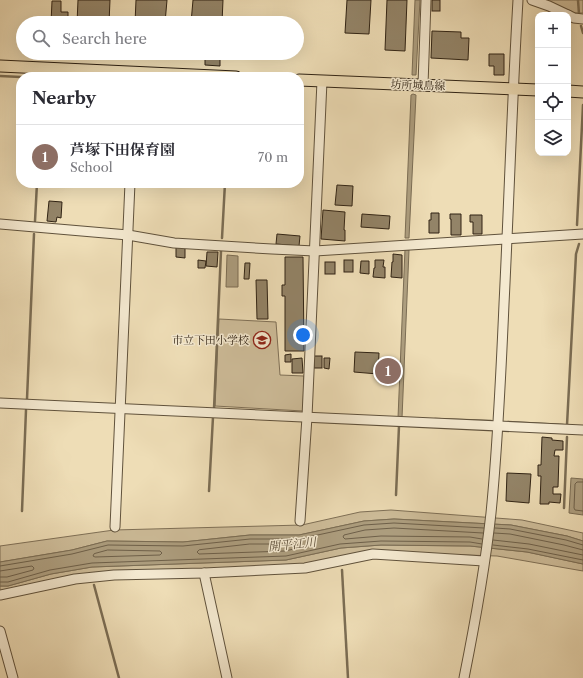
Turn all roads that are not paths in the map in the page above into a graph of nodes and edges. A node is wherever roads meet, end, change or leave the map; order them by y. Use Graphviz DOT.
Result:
graph roads {
  1 [pos="426,0"];
  2 [pos="518,0"];
  3 [pos="532,0"];
  4 [pos="561,12"];
  5 [pos="571,16"];
  6 [pos="583,19"];
  7 [pos="0,66"];
  8 [pos="91,72"];
  9 [pos="304,80"];
  10 [pos="322,81"];
  11 [pos="423,85"];
  12 [pos="513,89"];
  13 [pos="535,90"];
  14 [pos="571,91"];
  15 [pos="583,92"];
  16 [pos="130,188"];
  17 [pos="0,224"];
  18 [pos="583,234"];
  19 [pos="128,235"];
  20 [pos="507,238"];
  21 [pos="314,251"];
  22 [pos="0,403"];
  23 [pos="120,408"];
  24 [pos="307,417"];
  25 [pos="499,427"];
  26 [pos="583,430"];
  27 [pos="300,520"];
  28 [pos="115,527"];
  29 [pos="485,559"];
  30 [pos="204,574"];
  31 [pos="0,595"];
  32 [pos="0,631"];
  33 [pos="13,678"];
  34 [pos="227,678"];
  35 [pos="464,678"];
  1 -- 11 [label="street"];
  2 -- 12 [label="street"];
  3 -- 4 [label="street"];
  5 -- 6 [label="street"];
  7 -- 8 [label="main road"];
  9 -- 10 [label="main road, 坊所城島線"];
  10 -- 11 [label="main road, 坊所城島線"];
  10 -- 21 [label="street"];
  11 -- 12 [label="main road, 坊所城島線"];
  12 -- 13 [label="main road, 坊所城島線"];
  12 -- 20 [label="street"];
  14 -- 15 [label="main road"];
  16 -- 19 [label="street"];
  17 -- 19 [label="street"];
  18 -- 20 [label="street"];
  19 -- 21 [label="street"];
  19 -- 23 [label="street"];
  20 -- 21 [label="street"];
  20 -- 25 [label="street"];
  21 -- 24 [label="street"];
  22 -- 23 [label="street"];
  23 -- 24 [label="street"];
  23 -- 28 [label="street"];
  24 -- 25 [label="street"];
  24 -- 27 [label="street"];
  25 -- 26 [label="street"];
  25 -- 29 [label="street"];
  29 -- 30 [label="street"];
  29 -- 35 [label="street"];
  30 -- 31 [label="street"];
  30 -- 34 [label="street"];
  32 -- 33 [label="street"];
}
